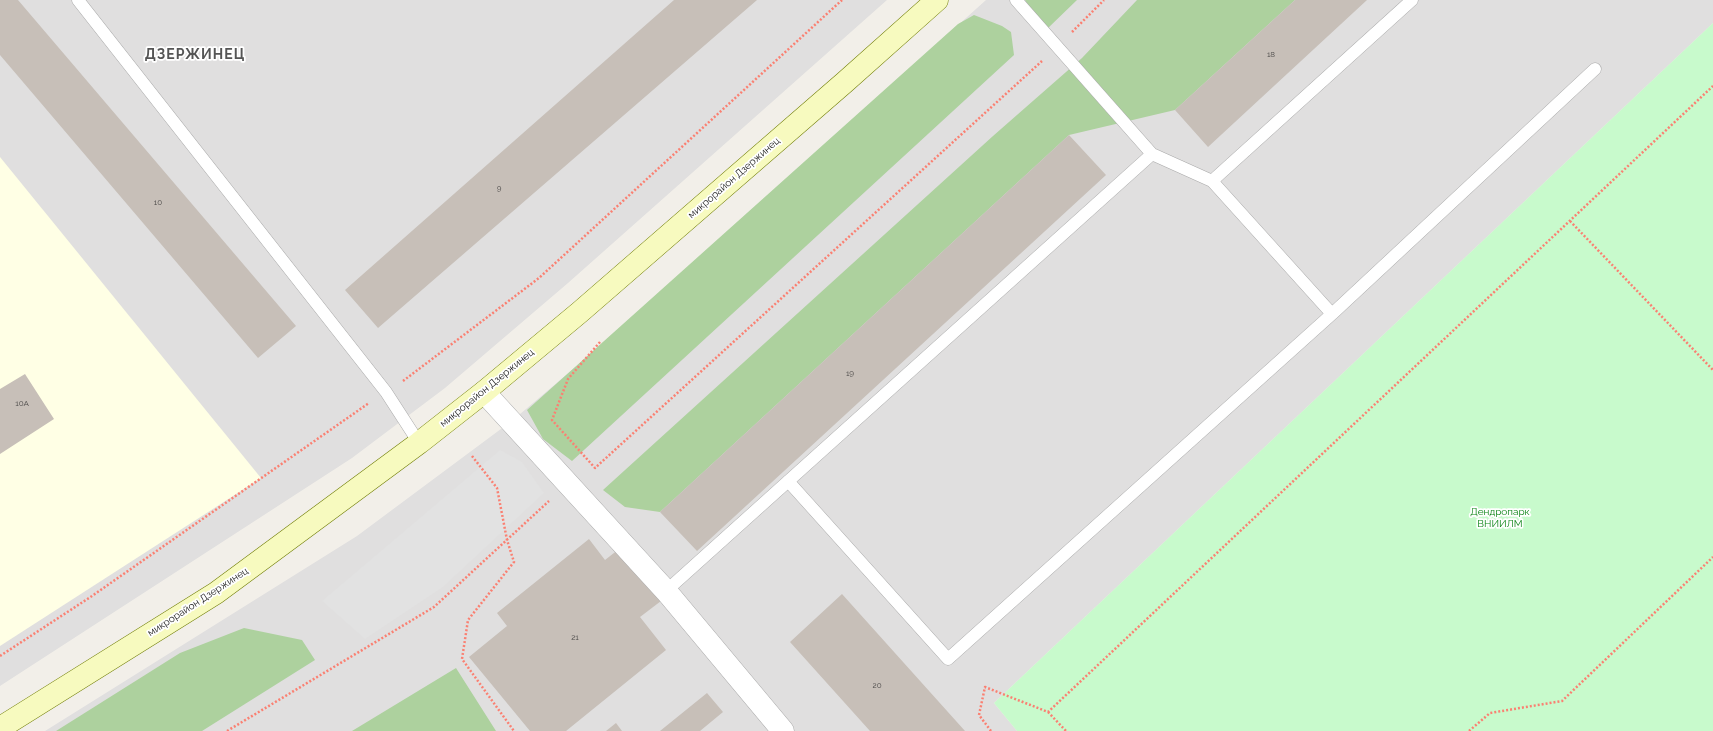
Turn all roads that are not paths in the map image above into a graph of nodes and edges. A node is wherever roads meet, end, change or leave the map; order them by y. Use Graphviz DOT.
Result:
graph roads {
  1 [pos="78,0"];
  2 [pos="937,0"];
  3 [pos="1016,0"];
  4 [pos="1412,0"];
  5 [pos="1595,69"];
  6 [pos="1152,154"];
  7 [pos="1212,181"];
  8 [pos="1332,314"];
  9 [pos="484,392"];
  10 [pos="419,443"];
  11 [pos="788,480"];
  12 [pos="666,590"];
  13 [pos="0,728"];
  14 [pos="783,731"];
  1 -- 10 [label="lane"];
  2 -- 9 [label="main road, микрорайон Дзержинец"];
  3 -- 6 [label="lane"];
  4 -- 7 [label="lane"];
  5 -- 8 [label="lane"];
  6 -- 7 [label="lane"];
  6 -- 11 [label="lane"];
  7 -- 8 [label="lane"];
  8 -- 11 [label="lane"];
  9 -- 10 [label="main road, микрорайон Дзержинец"];
  9 -- 12 [label="street"];
  10 -- 13 [label="main road, микрорайон Дзержинец"];
  11 -- 12 [label="lane"];
  12 -- 14 [label="street"];
}
